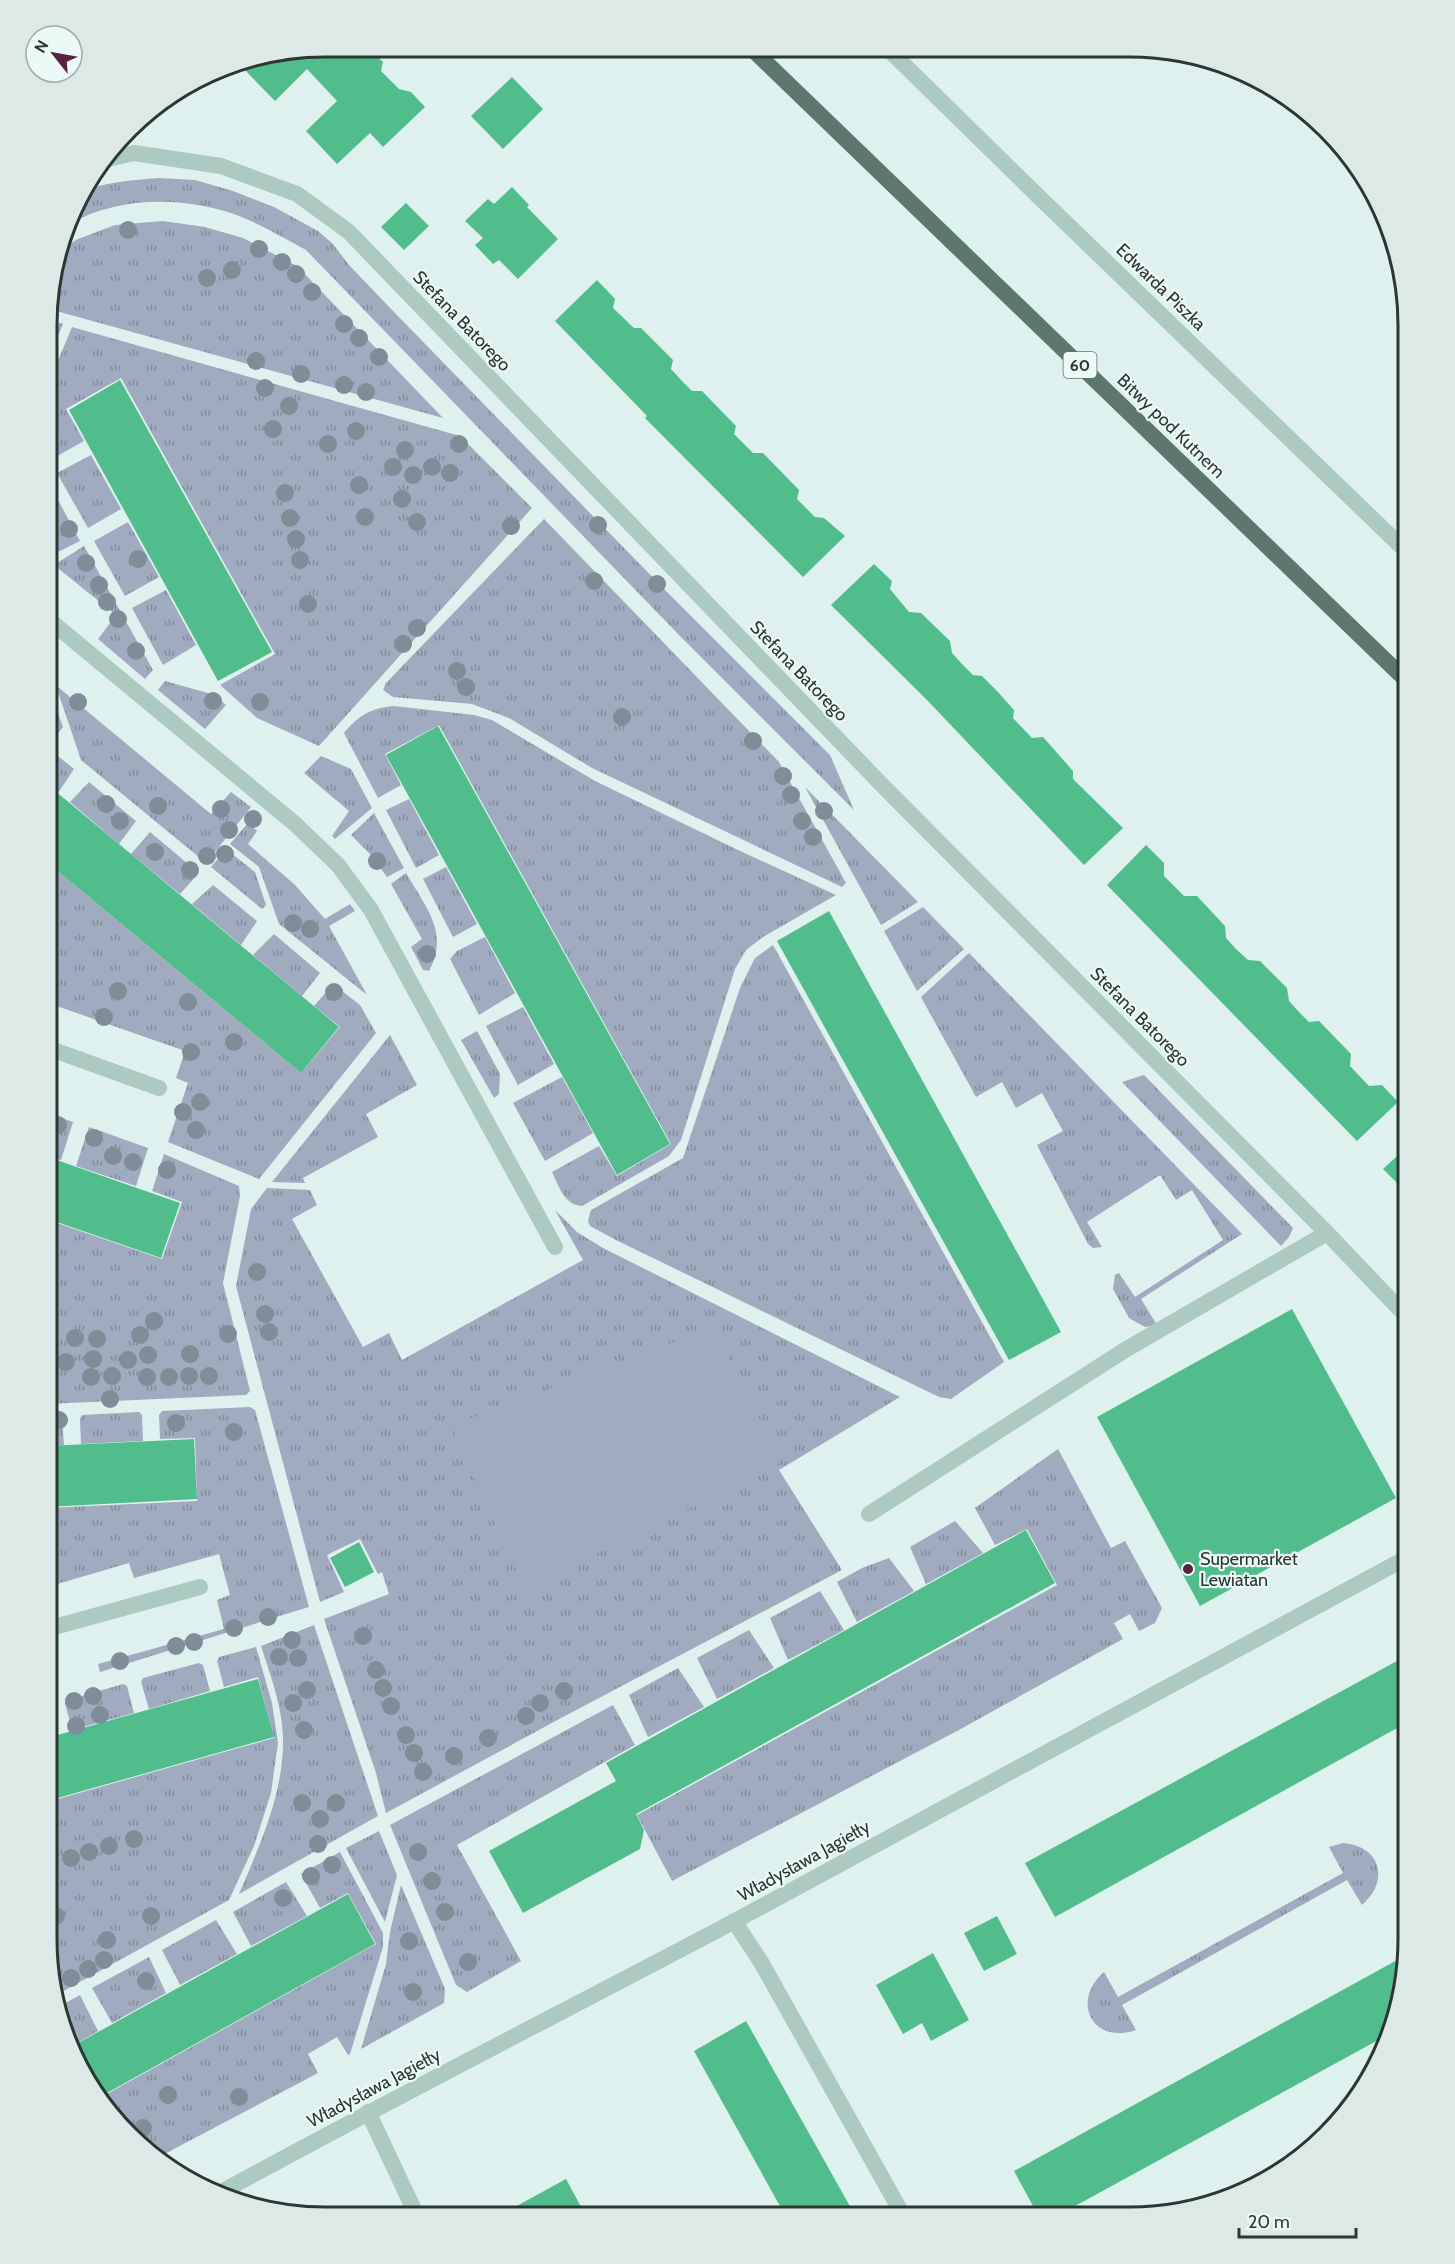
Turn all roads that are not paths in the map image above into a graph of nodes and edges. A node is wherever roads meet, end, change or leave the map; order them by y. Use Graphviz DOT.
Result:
graph roads {
  1 [pos="760,57"];
  2 [pos="896,57"];
  3 [pos="116,157"];
  4 [pos="1398,543"];
  5 [pos="57,626"];
  6 [pos="1398,672"];
  7 [pos="57,1051"];
  8 [pos="159,1088"];
  9 [pos="1327,1233"];
  10 [pos="555,1247"];
  11 [pos="1398,1308"];
  12 [pos="869,1514"];
  13 [pos="1398,1562"];
  14 [pos="200,1587"];
  15 [pos="57,1626"];
  16 [pos="734,1921"];
  17 [pos="368,2112"];
  18 [pos="228,2189"];
  19 [pos="413,2207"];
  20 [pos="898,2207"];
  1 -- 6 [label="main road, Bitwy pod Kutnem / 60"];
  2 -- 4 [label="street, Edwarda Piszka"];
  3 -- 9 [label="street, Stefana Batorego"];
  5 -- 10 [label="street"];
  7 -- 8 [label="street"];
  9 -- 11 [label="street, Stefana Batorego"];
  9 -- 12 [label="street"];
  13 -- 16 [label="street, Władysława Jagiełły"];
  14 -- 15 [label="street"];
  16 -- 17 [label="street, Władysława Jagiełły"];
  16 -- 20 [label="street"];
  17 -- 18 [label="street, Władysława Jagiełły"];
  17 -- 19 [label="street"];
}
